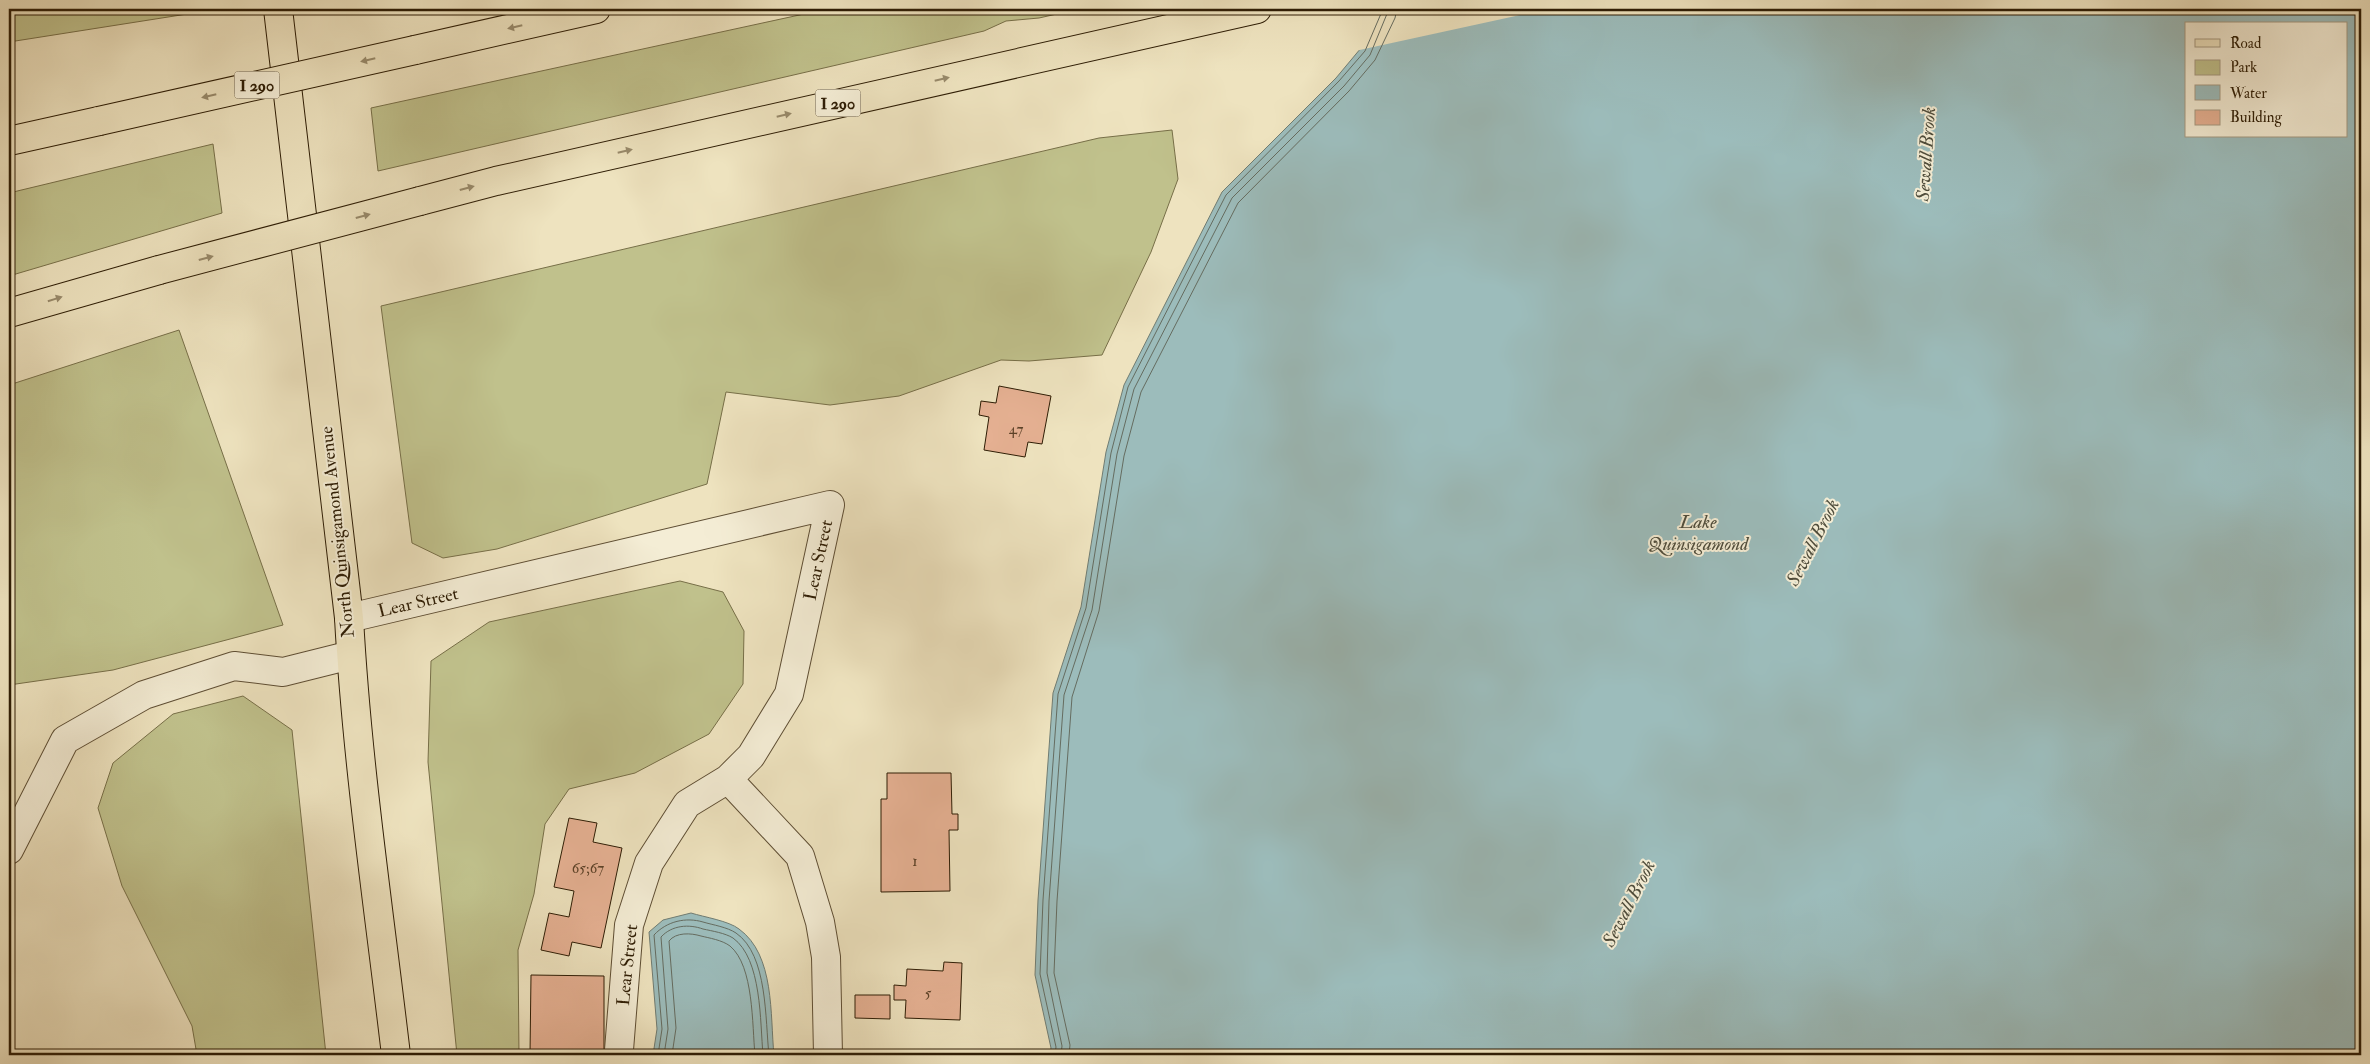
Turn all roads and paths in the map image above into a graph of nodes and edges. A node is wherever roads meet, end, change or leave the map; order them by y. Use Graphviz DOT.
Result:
graph roads {
  1 [pos="278,9"];
  2 [pos="596,9"];
  3 [pos="1257,9"];
  4 [pos="99,121"];
  5 [pos="9,123"];
  6 [pos="9,142"];
  7 [pos="9,313"];
  8 [pos="349,618"];
  9 [pos="351,655"];
  10 [pos="728,779"];
  11 [pos="9,850"];
  12 [pos="619,1050"];
  13 [pos="396,1055"];
  14 [pos="828,1055"];
  1 -- 8 [label="main road, North Quinsigamond Avenue"];
  2 -- 4 [label="main road, I 290, one-way, bridge"];
  7 -- 3 [label="main road, I 290, one-way, bridge"];
  4 -- 5 [label="main road"];
  4 -- 6 [label="main road, I 290"];
  8 -- 9 [label="main road, North Quinsigamond Avenue"];
  8 -- 10 [label="street, Lear Street"];
  9 -- 11 [label="street"];
  9 -- 13 [label="main road, North Quinsigamond Avenue"];
  10 -- 12 [label="street, Lear Street"];
  10 -- 14 [label="street"];
}
